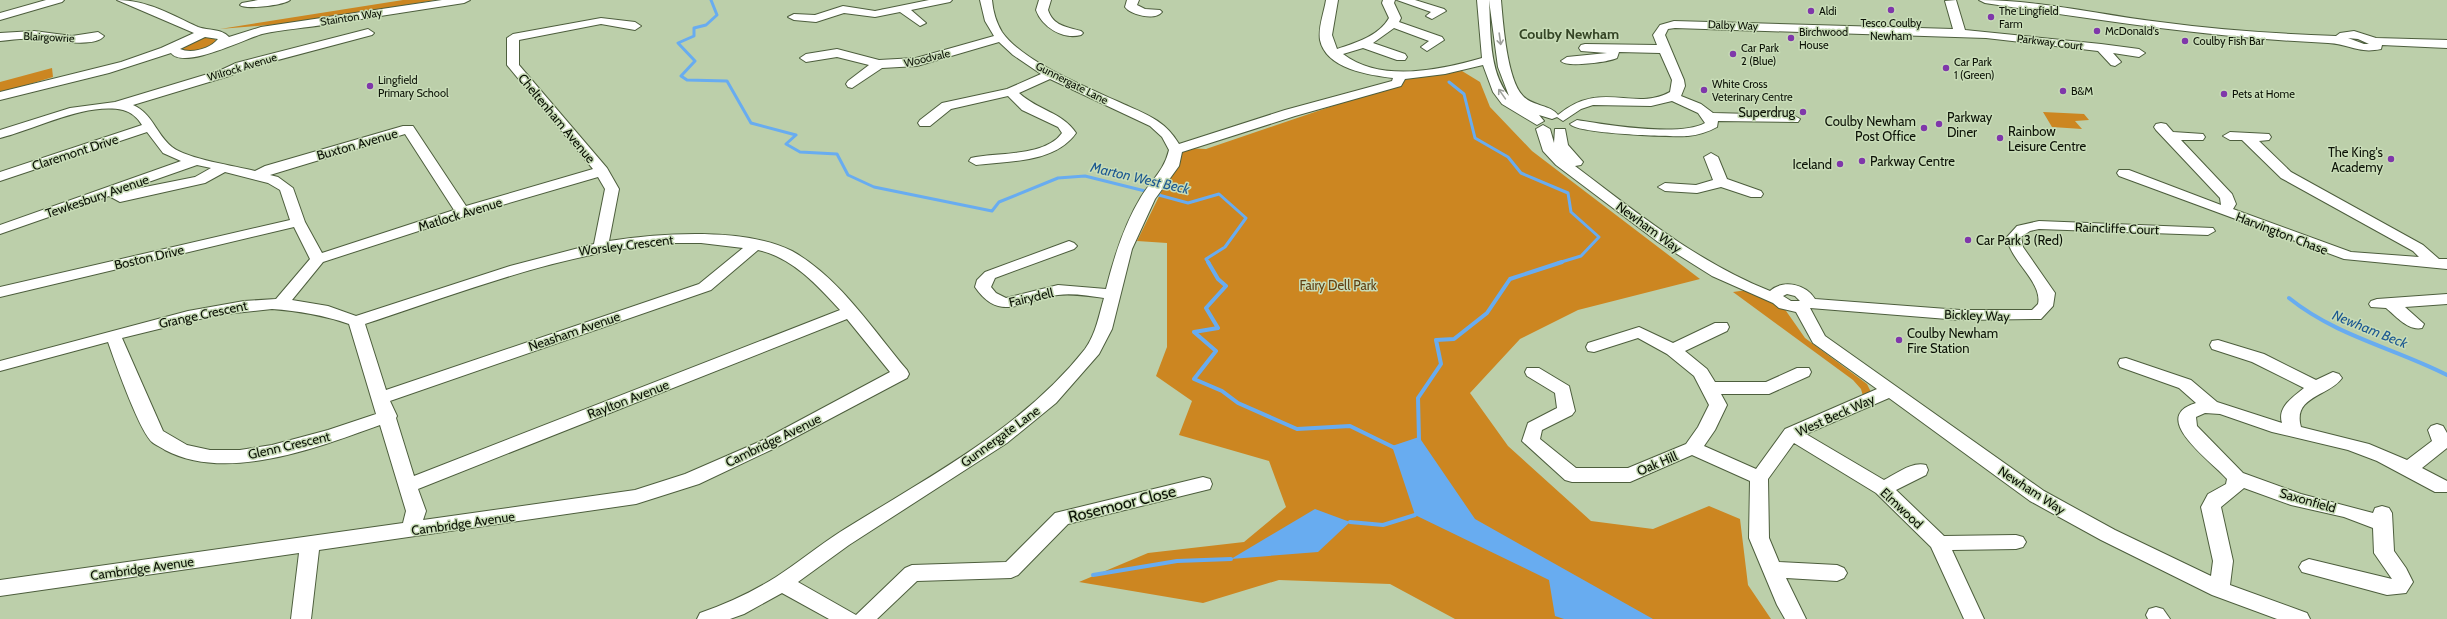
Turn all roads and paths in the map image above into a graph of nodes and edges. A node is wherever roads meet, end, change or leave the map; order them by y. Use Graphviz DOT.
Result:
graph roads {
  1 [pos="58,0"];
  2 [pos="123,0"];
  3 [pos="284,0"];
  4 [pos="464,0"];
  5 [pos="986,0"];
  6 [pos="1045,0"];
  7 [pos="1133,0"];
  8 [pos="1332,0"];
  9 [pos="1389,0"];
  10 [pos="1403,0"];
  11 [pos="1483,0"];
  12 [pos="1495,0"];
  13 [pos="1954,0"];
  14 [pos="1985,0"];
  15 [pos="938,1"];
  16 [pos="841,4"];
  17 [pos="246,5"];
  18 [pos="903,9"];
  19 [pos="0,11"];
  20 [pos="1156,12"];
  21 [pos="1432,16"];
  22 [pos="794,17"];
  23 [pos="920,22"];
  24 [pos="182,24"];
  25 [pos="1393,24"];
  26 [pos="635,26"];
  27 [pos="368,33"];
  28 [pos="1077,33"];
  29 [pos="1961,33"];
  30 [pos="98,36"];
  31 [pos="0,37"];
  32 [pos="216,37"];
  33 [pos="1001,38"];
  34 [pos="1364,44"];
  35 [pos="2447,44"];
  36 [pos="177,45"];
  37 [pos="1427,47"];
  38 [pos="1612,47"];
  39 [pos="1585,48"];
  40 [pos="2101,48"];
  41 [pos="1664,49"];
  42 [pos="1334,53"];
  43 [pos="2139,53"];
  44 [pos="188,54"];
  45 [pos="1401,57"];
  46 [pos="806,58"];
  47 [pos="1488,60"];
  48 [pos="1567,61"];
  49 [pos="132,62"];
  50 [pos="2115,62"];
  51 [pos="879,64"];
  52 [pos="1460,66"];
  53 [pos="1050,74"];
  54 [pos="1400,75"];
  55 [pos="1494,79"];
  56 [pos="852,84"];
  57 [pos="1011,92"];
  58 [pos="0,96"];
  59 [pos="1672,97"];
  60 [pos="117,105"];
  61 [pos="1558,116"];
  62 [pos="1711,117"];
  63 [pos="1793,119"];
  64 [pos="925,123"];
  65 [pos="1577,124"];
  66 [pos="1540,125"];
  67 [pos="150,127"];
  68 [pos="1560,132"];
  69 [pos="0,134"];
  70 [pos="2230,136"];
  71 [pos="2246,136"];
  72 [pos="2198,137"];
  73 [pos="2264,137"];
  74 [pos="1176,150"];
  75 [pos="1711,157"];
  76 [pos="194,161"];
  77 [pos="976,161"];
  78 [pos="223,167"];
  79 [pos="602,171"];
  80 [pos="2125,171"];
  81 [pos="259,175"];
  82 [pos="0,177"];
  83 [pos="1721,182"];
  84 [pos="1665,188"];
  85 [pos="108,192"];
  86 [pos="1756,194"];
  87 [pos="2225,211"];
  88 [pos="463,212"];
  89 [pos="298,222"];
  90 [pos="2027,226"];
  91 [pos="0,230"];
  92 [pos="2208,231"];
  93 [pos="756,245"];
  94 [pos="601,246"];
  95 [pos="1069,246"];
  96 [pos="318,259"];
  97 [pos="2441,264"];
  98 [pos="0,292"];
  99 [pos="1113,294"];
  100 [pos="1778,294"];
  101 [pos="2447,299"];
  102 [pos="281,303"];
  103 [pos="1804,305"];
  104 [pos="848,313"];
  105 [pos="356,321"];
  106 [pos="2416,324"];
  107 [pos="1721,327"];
  108 [pos="113,336"];
  109 [pos="2218,345"];
  110 [pos="1594,347"];
  111 [pos="1673,350"];
  112 [pos="2126,363"];
  113 [pos="0,366"];
  114 [pos="1533,372"];
  115 [pos="1803,372"];
  116 [pos="901,374"];
  117 [pos="2333,378"];
  118 [pos="2316,387"];
  119 [pos="1709,388"];
  120 [pos="1889,391"];
  121 [pos="382,398"];
  122 [pos="2211,406"];
  123 [pos="388,416"];
  124 [pos="2294,432"];
  125 [pos="1791,433"];
  126 [pos="2442,439"];
  127 [pos="1692,448"];
  128 [pos="2408,469"];
  129 [pos="1919,470"];
  130 [pos="1759,478"];
  131 [pos="2236,478"];
  132 [pos="1203,484"];
  133 [pos="409,485"];
  134 [pos="2442,487"];
  135 [pos="1883,488"];
  136 [pos="410,531"];
  137 [pos="2016,542"];
  138 [pos="1939,543"];
  139 [pos="310,545"];
  140 [pos="2309,567"];
  141 [pos="1771,569"];
  142 [pos="1837,573"];
  143 [pos="782,583"];
  144 [pos="0,588"];
  145 [pos="2219,589"];
  146 [pos="301,619"];
  147 [pos="707,619"];
  148 [pos="847,619"];
  149 [pos="864,619"];
  150 [pos="1796,619"];
  151 [pos="1974,619"];
  152 [pos="2300,619"];
  1 -- 19 [label="street"];
  2 -- 24 [label="street"];
  3 -- 17 [label="street"];
  4 -- 32 [label="street, Stainton Way"];
  5 -- 33 [label="street, Gunnergate Lane"];
  6 -- 28 [label="street"];
  7 -- 20 [label="street"];
  8 -- 42 [label="street"];
  9 -- 25 [label="street"];
  10 -- 21 [label="street"];
  11 -- 47 [label="street"];
  12 -- 61 [label="street, one-way"];
  13 -- 29 [label="street"];
  14 -- 35 [label="street"];
  15 -- 18 [label="street"];
  16 -- 18 [label="street"];
  16 -- 22 [label="street"];
  18 -- 23 [label="street"];
  24 -- 32 [label="street"];
  24 -- 36 [label="street"];
  25 -- 34 [label="street"];
  25 -- 37 [label="street"];
  26 -- 79 [label="street, Cheltenham Avenue"];
  27 -- 60 [label="street, Wilrock Avenue"];
  29 -- 40 [label="street, Parkway Court"];
  29 -- 41 [label="street, Dalby Way"];
  30 -- 31 [label="street, Blairgowrie"];
  32 -- 36 [label="street"];
  32 -- 44 [label="street"];
  33 -- 51 [label="street, Woodvale"];
  33 -- 53 [label="street, Gunnergate Lane"];
  34 -- 42 [label="street"];
  34 -- 45 [label="street"];
  36 -- 44 [label="street"];
  36 -- 49 [label="street"];
  38 -- 39 [label="street"];
  38 -- 41 [label="street"];
  38 -- 48 [label="street"];
  40 -- 43 [label="street, Parkway Court"];
  40 -- 50 [label="street"];
  41 -- 59 [label="street, Dalby Way"];
  42 -- 54 [label="street"];
  44 -- 49 [label="street"];
  46 -- 51 [label="street, Woodvale"];
  47 -- 52 [label="street"];
  47 -- 55 [label="street"];
  49 -- 58 [label="street"];
  51 -- 56 [label="street"];
  52 -- 54 [label="street"];
  52 -- 55 [label="street"];
  53 -- 57 [label="street"];
  53 -- 74 [label="street, Gunnergate Lane"];
  54 -- 74 [label="street"];
  66 -- 55 [label="street, one-way"];
  57 -- 64 [label="street"];
  57 -- 77 [label="street"];
  59 -- 61 [label="street"];
  59 -- 62 [label="street"];
  60 -- 67 [label="street"];
  60 -- 69 [label="street"];
  61 -- 66 [label="street"];
  61 -- 68 [label="street"];
  62 -- 63 [label="street"];
  62 -- 65 [label="street"];
  66 -- 68 [label="street"];
  66 -- 100 [label="street, Newham Way"];
  67 -- 76 [label="street"];
  67 -- 82 [label="street, Claremont Drive"];
  68 -- 100 [label="street, Newham Way"];
  70 -- 71 [label="street"];
  71 -- 73 [label="street"];
  71 -- 97 [label="street, Harvington Chase"];
  72 -- 87 [label="street, Harvington Chase"];
  74 -- 99 [label="street, Gunnergate Lane"];
  75 -- 83 [label="street"];
  76 -- 78 [label="street"];
  76 -- 85 [label="street, Tewkesbury Avenue"];
  78 -- 81 [label="street"];
  78 -- 85 [label="street"];
  79 -- 88 [label="street, Matlock Avenue"];
  79 -- 94 [label="street, Cheltenham Avenue"];
  80 -- 87 [label="street"];
  81 -- 88 [label="street, Buxton Avenue"];
  81 -- 89 [label="street"];
  83 -- 84 [label="street"];
  83 -- 86 [label="street"];
  85 -- 91 [label="street, Tewkesbury Avenue"];
  87 -- 97 [label="street, Harvington Chase"];
  88 -- 96 [label="street, Matlock Avenue"];
  89 -- 96 [label="street"];
  89 -- 98 [label="street, Boston Drive"];
  90 -- 92 [label="street, Raincliffe Court"];
  90 -- 103 [label="street, Bickley Way"];
  93 -- 94 [label="street, Worsley Crescent"];
  93 -- 104 [label="street, Worsley Crescent"];
  93 -- 121 [label="street, Neasham Avenue"];
  94 -- 105 [label="street, Worsley Crescent"];
  95 -- 99 [label="street, Fairydell"];
  96 -- 102 [label="street"];
  99 -- 143 [label="street, Gunnergate Lane"];
  100 -- 103 [label="street, Newham Way"];
  101 -- 106 [label="street"];
  102 -- 105 [label="street, Grange Crescent"];
  102 -- 108 [label="street, Grange Crescent"];
  103 -- 120 [label="street, Newham Way"];
  104 -- 116 [label="street, Worsley Crescent"];
  104 -- 133 [label="street, Raylton Avenue"];
  105 -- 121 [label="street"];
  107 -- 111 [label="street"];
  108 -- 113 [label="street, Grange Crescent"];
  108 -- 123 [label="street, Glenn Crescent"];
  109 -- 118 [label="street"];
  110 -- 111 [label="street, Oak Hill"];
  111 -- 119 [label="street, Oak Hill"];
  112 -- 122 [label="street"];
  114 -- 127 [label="street, Oak Hill"];
  115 -- 119 [label="street"];
  116 -- 136 [label="street, Cambridge Avenue"];
  117 -- 118 [label="street"];
  118 -- 124 [label="street"];
  119 -- 127 [label="street, Oak Hill"];
  120 -- 125 [label="street, West Beck Way"];
  120 -- 145 [label="street, Newham Way"];
  121 -- 123 [label="street"];
  122 -- 124 [label="street"];
  122 -- 131 [label="street"];
  123 -- 133 [label="street"];
  124 -- 128 [label="street"];
  125 -- 130 [label="street, West Beck Way"];
  125 -- 135 [label="street, Elmwood"];
  126 -- 128 [label="street"];
  127 -- 130 [label="street"];
  128 -- 134 [label="street"];
  129 -- 135 [label="street"];
  130 -- 141 [label="street"];
  131 -- 140 [label="street, Saxonfield"];
  131 -- 145 [label="street"];
  132 -- 149 [label="street, Rosemoor Close"];
  133 -- 136 [label="street"];
  135 -- 138 [label="street, Elmwood"];
  136 -- 139 [label="street, Cambridge Avenue"];
  137 -- 138 [label="street"];
  138 -- 151 [label="street, Elmwood"];
  139 -- 144 [label="street, Cambridge Avenue"];
  139 -- 146 [label="street"];
  141 -- 142 [label="street"];
  141 -- 150 [label="street"];
  143 -- 147 [label="street, Gunnergate Lane"];
  143 -- 148 [label="street"];
  145 -- 152 [label="street, Newham Way"];
}
